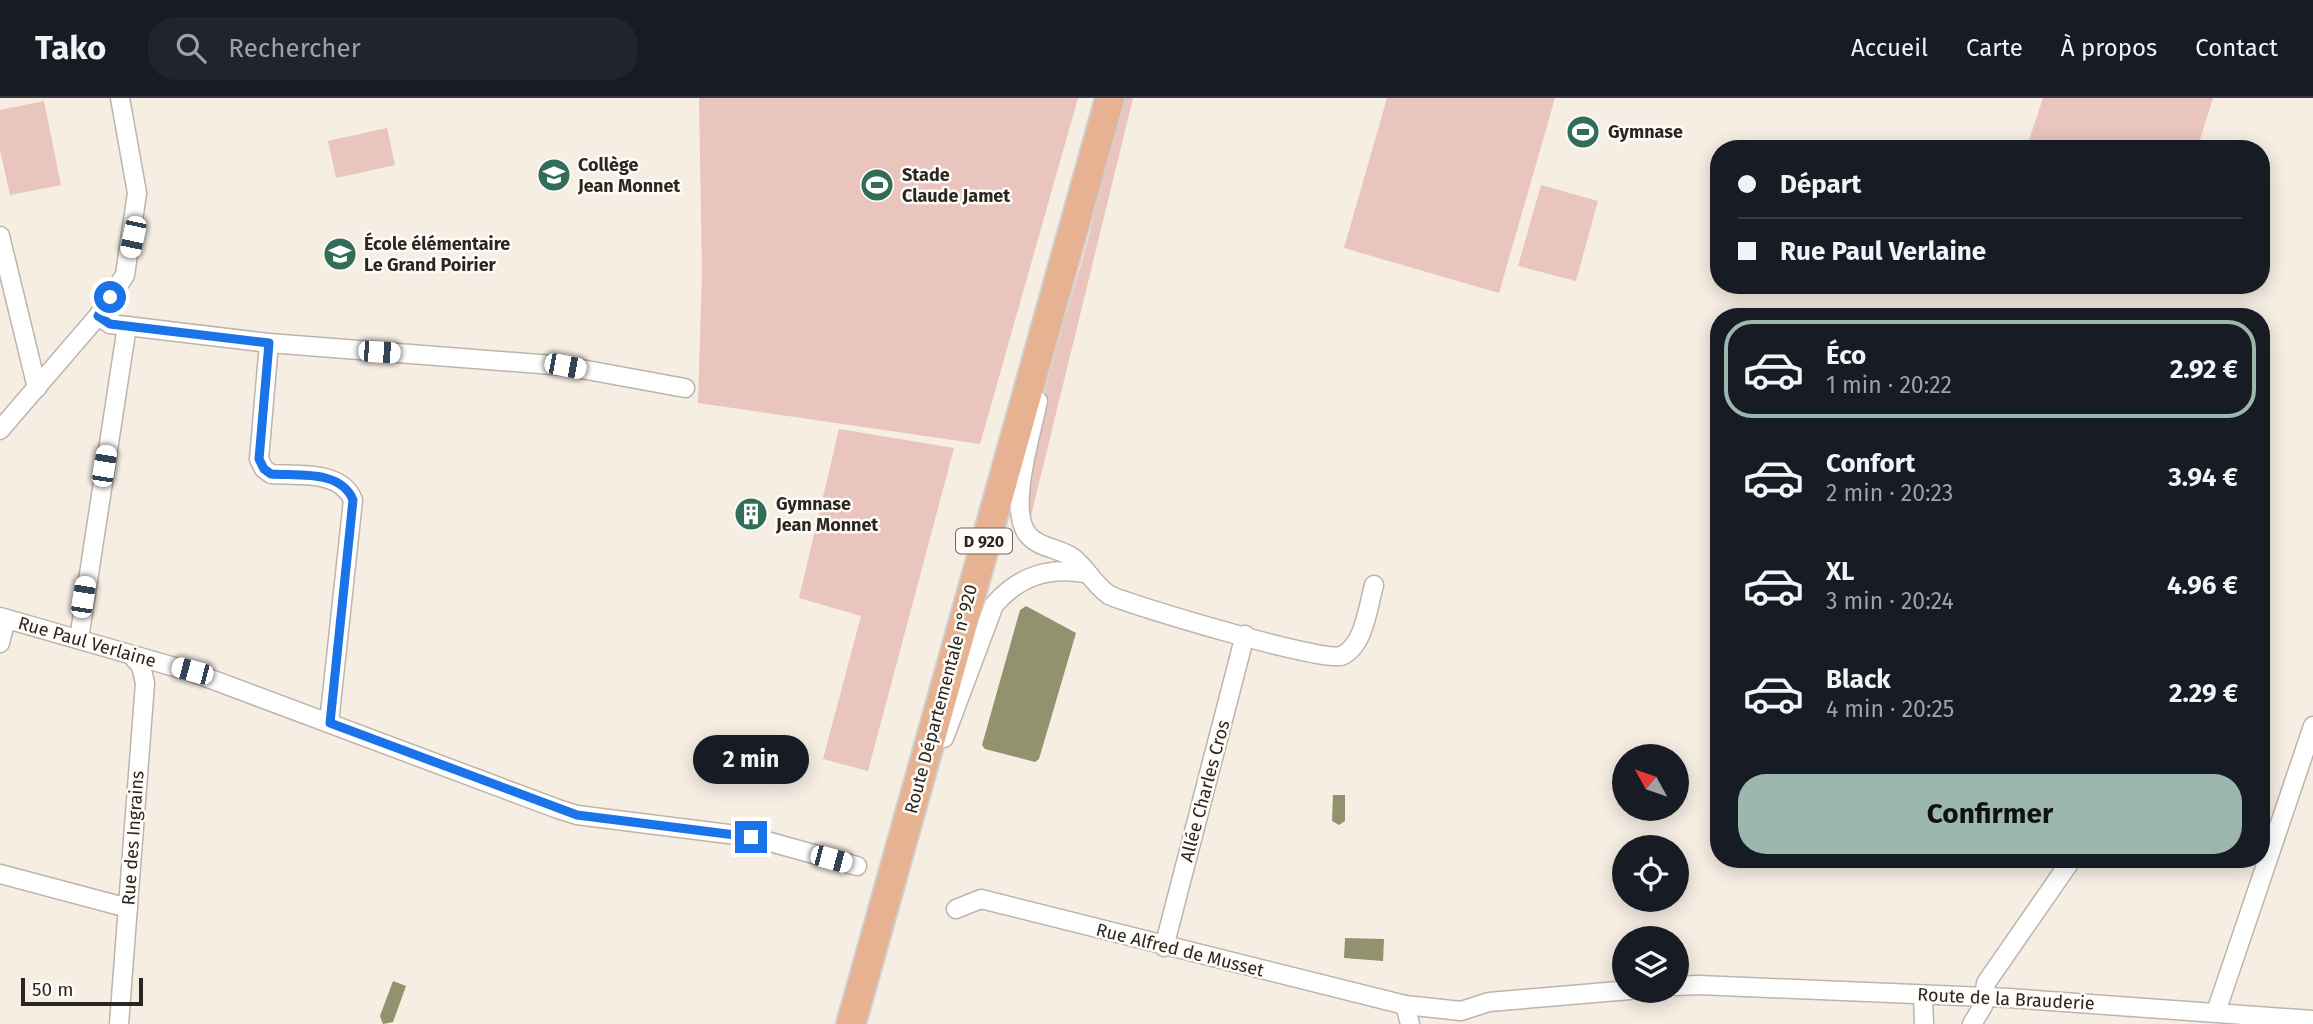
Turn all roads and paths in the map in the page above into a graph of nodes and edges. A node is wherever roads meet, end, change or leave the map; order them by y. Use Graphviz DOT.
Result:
graph roads {
  1 [pos="120,98"];
  2 [pos="1110,98"];
  3 [pos="0,236"];
  4 [pos="1067,253"];
  5 [pos="98,316"];
  6 [pos="127,326"];
  7 [pos="269,343"];
  8 [pos="37,388"];
  9 [pos="685,388"];
  10 [pos="0,430"];
  11 [pos="1085,573"];
  12 [pos="1374,585"];
  13 [pos="3,618"];
  14 [pos="1245,635"];
  15 [pos="79,639"];
  16 [pos="0,643"];
  17 [pos="132,656"];
  18 [pos="330,723"];
  19 [pos="2313,726"];
  20 [pos="904,830"];
  21 [pos="2270,853"];
  22 [pos="857,866"];
  23 [pos="2066,868"];
  24 [pos="2265,868"];
  25 [pos="0,874"];
  26 [pos="128,908"];
  27 [pos="956,909"];
  28 [pos="1164,947"];
  29 [pos="1689,985"];
  30 [pos="1612,992"];
  31 [pos="1923,995"];
  32 [pos="1983,997"];
  33 [pos="1405,1005"];
  34 [pos="1461,1011"];
  35 [pos="2216,1012"];
  36 [pos="2313,1020"];
  37 [pos="120,1024"];
  38 [pos="851,1024"];
  39 [pos="1410,1024"];
  40 [pos="1444,1024"];
  41 [pos="1924,1024"];
  42 [pos="1972,1024"];
  1 -- 5 [label="street"];
  2 -- 4 [label="main road, D 920"];
  3 -- 8 [label="street"];
  4 -- 11 [label="street"];
  4 -- 20 [label="main road, Route Départementale n°920 / D 920"];
  5 -- 6 [label="street"];
  5 -- 8 [label="street"];
  6 -- 7 [label="street"];
  6 -- 15 [label="street"];
  7 -- 9 [label="street"];
  7 -- 18 [label="street"];
  8 -- 10 [label="street"];
  11 -- 14 [label="street"];
  11 -- 20 [label="street"];
  12 -- 14 [label="street"];
  13 -- 15 [label="street, Rue Paul Verlaine"];
  13 -- 16 [label="street"];
  14 -- 28 [label="street, Allée Charles Cros"];
  15 -- 17 [label="street, Rue Paul Verlaine"];
  17 -- 18 [label="street, Rue Paul Verlaine"];
  17 -- 26 [label="street, Rue des Ingrains"];
  18 -- 22 [label="street, Rue Paul Verlaine"];
  19 -- 21 [label="street"];
  20 -- 38 [label="main road, Route Départementale n°920 / D 920"];
  23 -- 32 [label="street"];
  24 -- 35 [label="street"];
  25 -- 26 [label="street"];
  26 -- 37 [label="street, Rue des Ingrains"];
  27 -- 28 [label="street, Rue Alfred de Musset"];
  28 -- 33 [label="street, Rue Alfred de Musset"];
  29 -- 31 [label="street, Route de la Brauderie"];
  30 -- 34 [label="street, Rue Alfred de Musset"];
  31 -- 32 [label="street, Route de la Brauderie"];
  31 -- 41 [label="street"];
  32 -- 35 [label="street, Route de la Brauderie"];
  32 -- 42 [label="street"];
  33 -- 34 [label="street, Rue Alfred de Musset"];
  33 -- 39 [label="street"];
  34 -- 40 [label="street"];
  35 -- 36 [label="street, Route de la Brauderie"];
}
